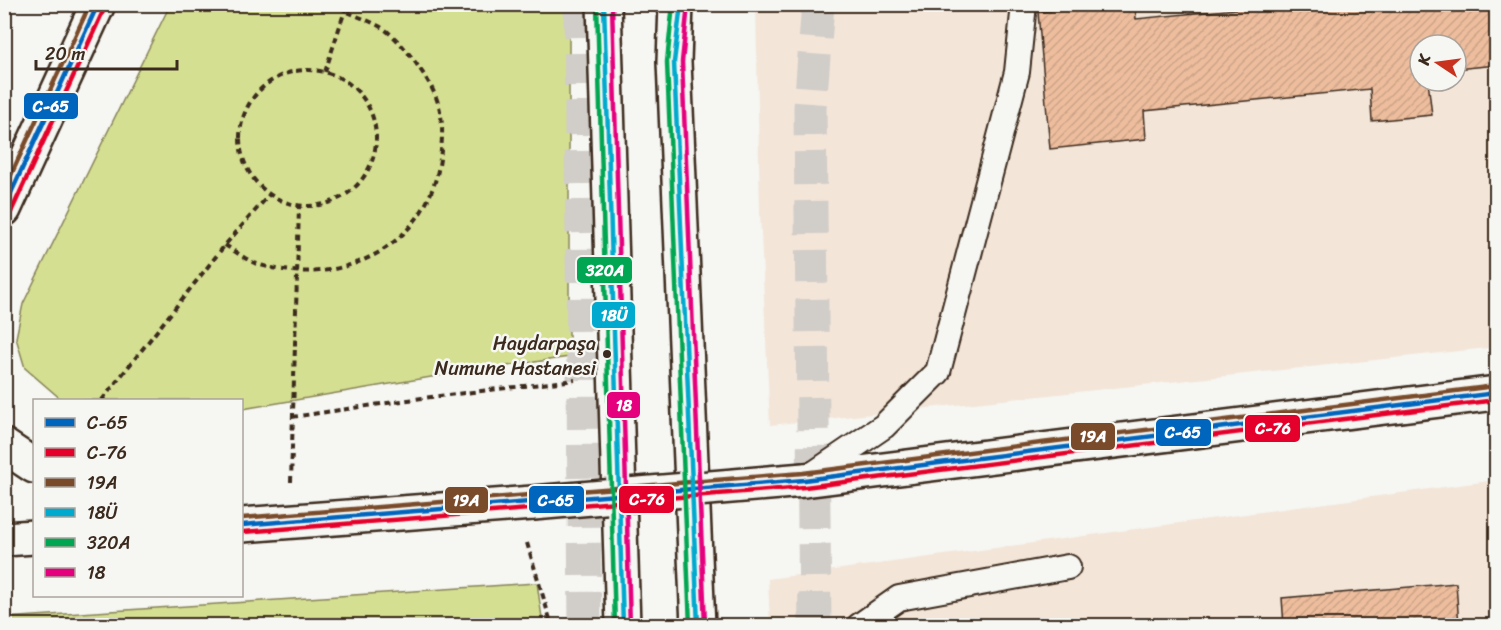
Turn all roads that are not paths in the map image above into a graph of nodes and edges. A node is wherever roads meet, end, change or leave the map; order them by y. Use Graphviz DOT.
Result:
graph roads {
  1 [pos="98,4"];
  2 [pos="604,4"];
  3 [pos="676,4"];
  4 [pos="681,4"];
  5 [pos="1024,4"];
  6 [pos="674,62"];
  7 [pos="4,209"];
  8 [pos="1497,393"];
  9 [pos="4,446"];
  10 [pos="33,465"];
  11 [pos="804,480"];
  12 [pos="243,525"];
  13 [pos="33,537"];
  14 [pos="4,538"];
  15 [pos="1068,567"];
  16 [pos="623,626"];
  17 [pos="698,626"];
  18 [pos="859,626"];
  1 -- 7 [label="main road"];
  2 -- 16 [label="main road"];
  3 -- 6 [label="main road"];
  4 -- 6 [label="main road"];
  5 -- 11 [label="lane"];
  6 -- 17 [label="main road"];
  8 -- 11 [label="main road"];
  9 -- 10 [label="main road"];
  11 -- 12 [label="main road, bridge"];
  13 -- 14 [label="main road"];
  15 -- 18 [label="lane"];
}
